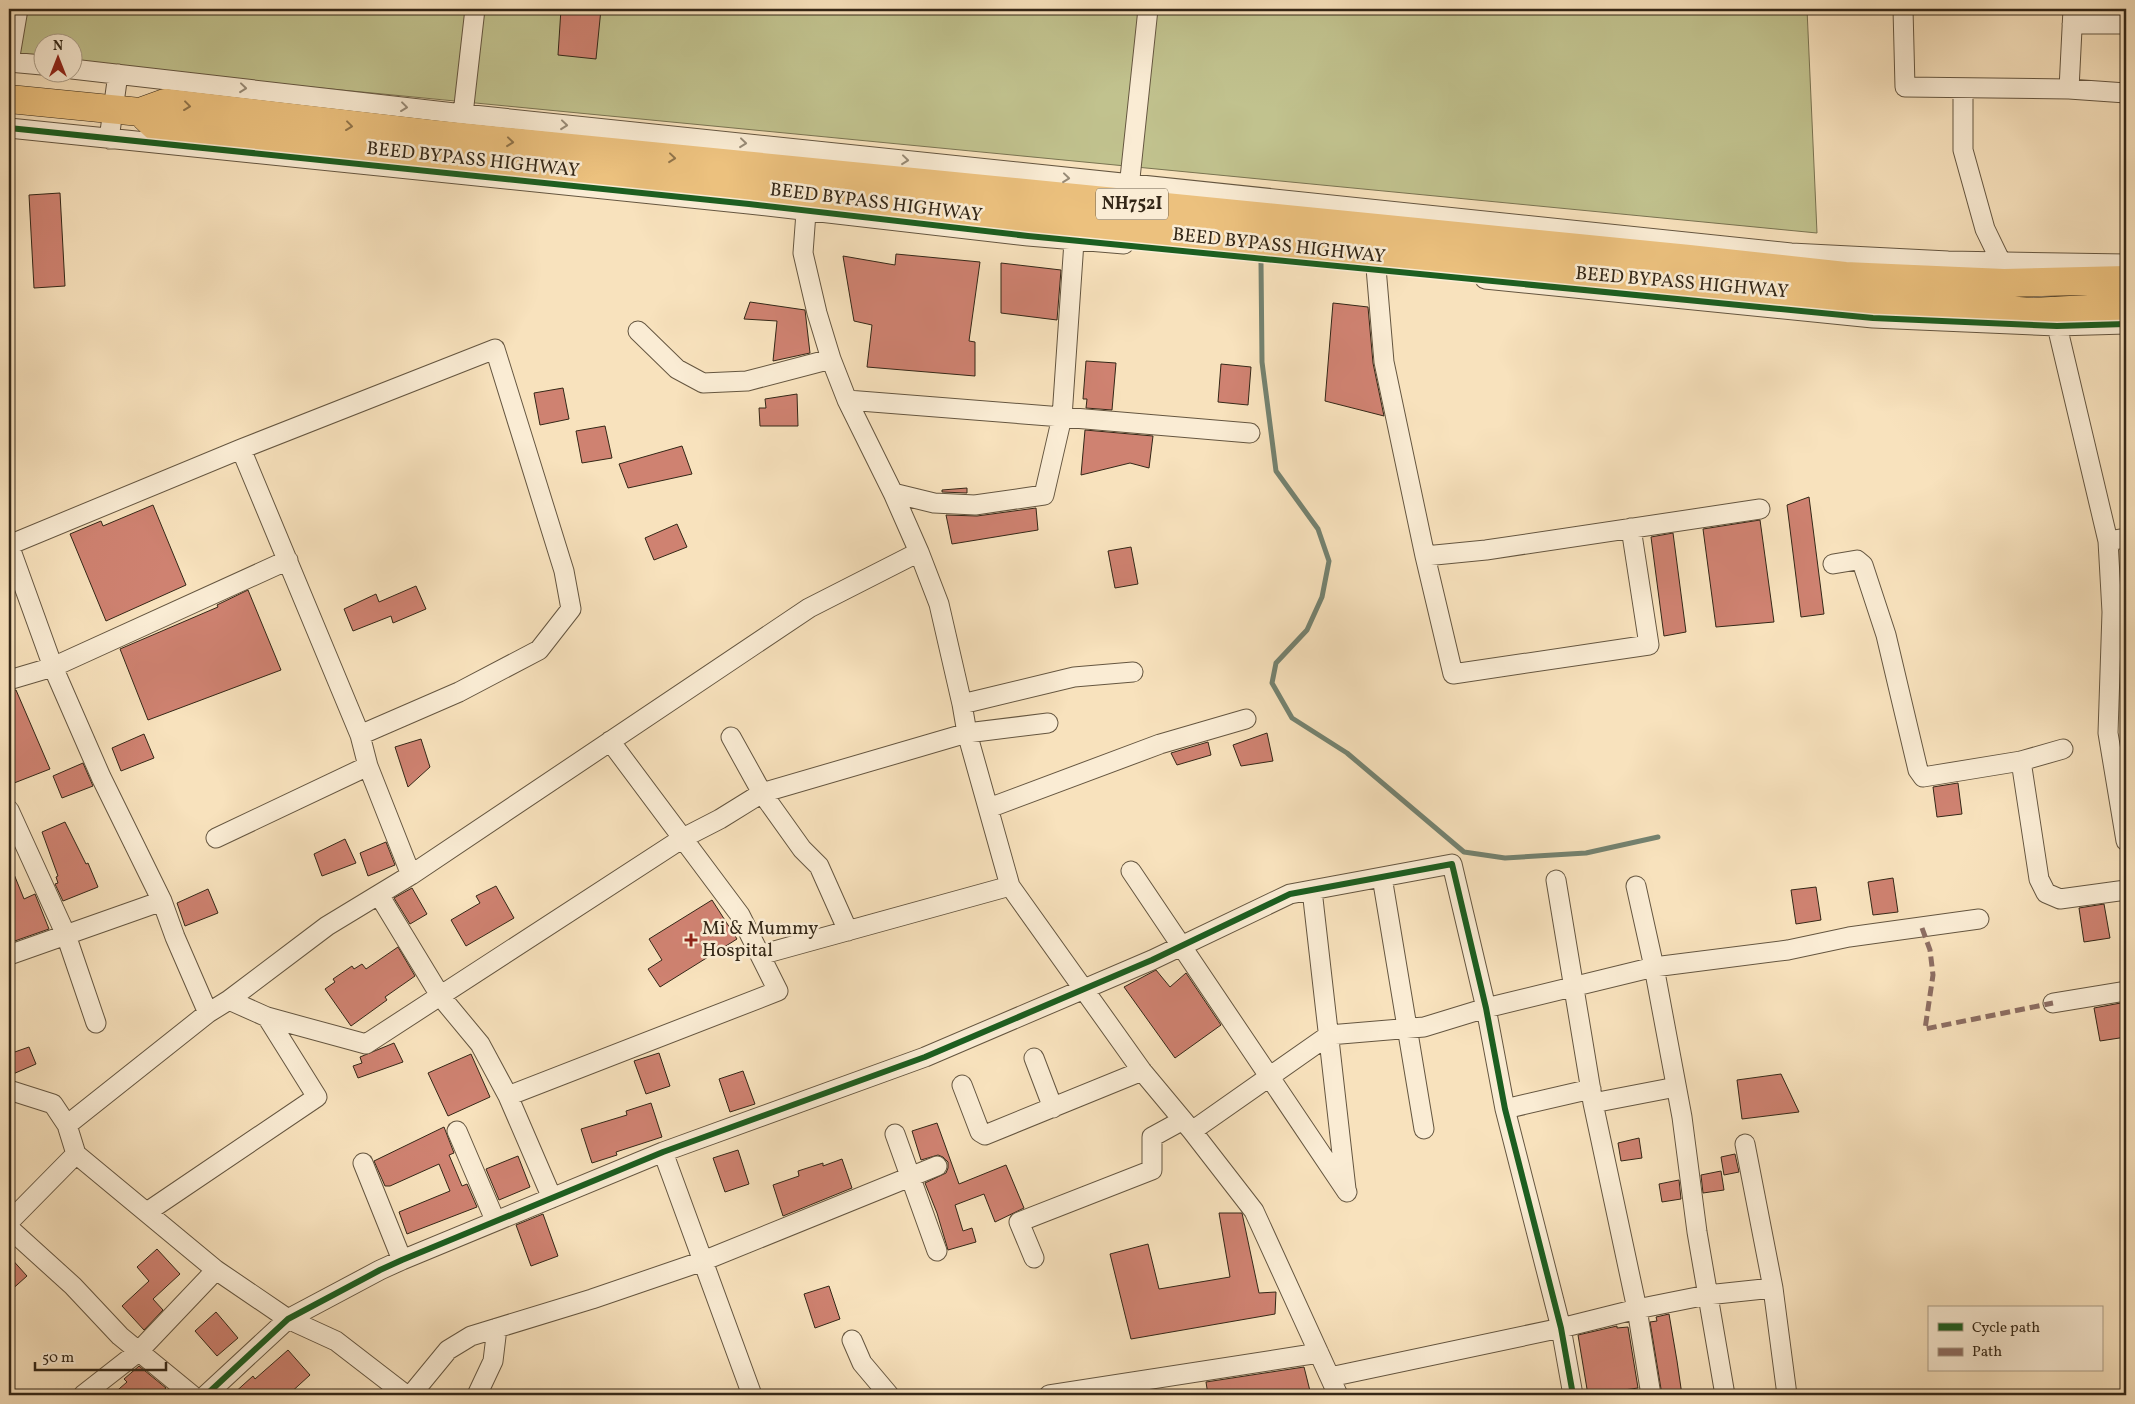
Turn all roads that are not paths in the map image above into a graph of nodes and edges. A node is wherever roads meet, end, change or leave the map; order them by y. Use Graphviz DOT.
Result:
graph roads {
  1 [pos="18,9"];
  2 [pos="475,9"];
  3 [pos="1148,9"];
  4 [pos="1903,9"];
  5 [pos="2073,16"];
  6 [pos="2126,24"];
  7 [pos="9,62"];
  8 [pos="32,65"];
  9 [pos="82,70"];
  10 [pos="118,74"];
  11 [pos="1963,88"];
  12 [pos="2069,89"];
  13 [pos="2126,93"];
  14 [pos="9,98"];
  15 [pos="113,109"];
  16 [pos="463,114"];
  17 [pos="9,128"];
  18 [pos="108,139"];
  19 [pos="809,182"];
  20 [pos="1129,194"];
  21 [pos="1075,233"];
  22 [pos="1578,239"];
  23 [pos="1376,262"];
  24 [pos="2001,262"];
  25 [pos="2126,264"];
  26 [pos="2126,280"];
  27 [pos="1578,282"];
  28 [pos="2126,306"];
  29 [pos="2126,324"];
  30 [pos="2057,326"];
  31 [pos="638,331"];
  32 [pos="831,360"];
  33 [pos="847,400"];
  34 [pos="1062,417"];
  35 [pos="1250,433"];
  36 [pos="241,449"];
  37 [pos="893,493"];
  38 [pos="1760,508"];
  39 [pos="1631,528"];
  40 [pos="2117,540"];
  41 [pos="9,545"];
  42 [pos="919,552"];
  43 [pos="1425,556"];
  44 [pos="288,560"];
  45 [pos="1833,564"];
  46 [pos="53,667"];
  47 [pos="1133,672"];
  48 [pos="9,680"];
  49 [pos="2118,694"];
  50 [pos="962,704"];
  51 [pos="1246,719"];
  52 [pos="1048,723"];
  53 [pos="967,733"];
  54 [pos="360,735"];
  55 [pos="731,737"];
  56 [pos="610,740"];
  57 [pos="2062,749"];
  58 [pos="2020,760"];
  59 [pos="368,766"];
  60 [pos="762,793"];
  61 [pos="989,808"];
  62 [pos="9,810"];
  63 [pos="216,838"];
  64 [pos="683,838"];
  65 [pos="2126,841"];
  66 [pos="1132,871"];
  67 [pos="411,875"];
  68 [pos="1382,877"];
  69 [pos="1556,880"];
  70 [pos="1010,886"];
  71 [pos="1636,886"];
  72 [pos="1312,890"];
  73 [pos="2126,890"];
  74 [pos="379,895"];
  75 [pos="162,901"];
  76 [pos="1979,920"];
  77 [pos="848,931"];
  78 [pos="66,934"];
  79 [pos="1182,946"];
  80 [pos="760,955"];
  81 [pos="9,956"];
  82 [pos="1654,967"];
  83 [pos="1575,986"];
  84 [pos="1083,991"];
  85 [pos="2126,992"];
  86 [pos="440,997"];
  87 [pos="229,1000"];
  88 [pos="2053,1003"];
  89 [pos="1486,1008"];
  90 [pos="208,1013"];
  91 [pos="267,1017"];
  92 [pos="96,1023"];
  93 [pos="1407,1028"];
  94 [pos="1328,1035"];
  95 [pos="1034,1058"];
  96 [pos="1142,1071"];
  97 [pos="1271,1077"];
  98 [pos="962,1085"];
  99 [pos="1676,1087"];
  100 [pos="9,1090"];
  101 [pos="508,1096"];
  102 [pos="1592,1096"];
  103 [pos="1053,1108"];
  104 [pos="1506,1109"];
  105 [pos="67,1125"];
  106 [pos="1187,1126"];
  107 [pos="1424,1129"];
  108 [pos="457,1131"];
  109 [pos="895,1134"];
  110 [pos="1745,1144"];
  111 [pos="663,1152"];
  112 [pos="76,1154"];
  113 [pos="363,1163"];
  114 [pos="937,1166"];
  115 [pos="911,1176"];
  116 [pos="552,1198"];
  117 [pos="147,1212"];
  118 [pos="496,1220"];
  119 [pos="9,1222"];
  120 [pos="9,1228"];
  121 [pos="938,1251"];
  122 [pos="1034,1258"];
  123 [pos="402,1260"];
  124 [pos="703,1261"];
  125 [pos="216,1270"];
  126 [pos="1773,1288"];
  127 [pos="1707,1295"];
  128 [pos="1637,1309"];
  129 [pos="288,1319"];
  130 [pos="497,1328"];
  131 [pos="1561,1328"];
  132 [pos="852,1340"];
  133 [pos="138,1352"];
  134 [pos="1319,1353"];
  135 [pos="1330,1377"];
  136 [pos="83,1395"];
  137 [pos="192,1395"];
  138 [pos="206,1395"];
  139 [pos="406,1395"];
  140 [pos="412,1395"];
  141 [pos="477,1395"];
  142 [pos="752,1395"];
  143 [pos="889,1395"];
  144 [pos="1053,1395"];
  145 [pos="1338,1395"];
  146 [pos="1574,1395"];
  147 [pos="1651,1395"];
  148 [pos="1725,1395"];
  149 [pos="1787,1395"];
  1 -- 7 [label="street"];
  2 -- 16 [label="street"];
  3 -- 20 [label="street"];
  4 -- 11 [label="street"];
  5 -- 6 [label="street"];
  5 -- 12 [label="street"];
  7 -- 8 [label="street"];
  9 -- 10 [label="street"];
  10 -- 15 [label="street"];
  10 -- 16 [label="street, one-way"];
  11 -- 12 [label="street"];
  11 -- 24 [label="street"];
  12 -- 13 [label="street"];
  14 -- 15 [label="highway, BEED BYPASS HIGHWAY / NH752I"];
  15 -- 18 [label="street"];
  15 -- 19 [label="highway, BEED BYPASS HIGHWAY / NH752I"];
  16 -- 19 [label="street, one-way"];
  17 -- 18 [label="street"];
  18 -- 19 [label="street"];
  19 -- 20 [label="highway, BEED BYPASS HIGHWAY / NH752I, one-way"];
  19 -- 21 [label="highway, BEED BYPASS HIGHWAY / NH752I"];
  19 -- 32 [label="street"];
  20 -- 22 [label="highway, BEED BYPASS HIGHWAY / NH752I"];
  21 -- 23 [label="highway, BEED BYPASS HIGHWAY / NH752I"];
  21 -- 34 [label="street"];
  22 -- 24 [label="street"];
  22 -- 26 [label="highway, BEED BYPASS HIGHWAY / NH752I"];
  23 -- 27 [label="highway, BEED BYPASS HIGHWAY / NH752I"];
  23 -- 43 [label="street"];
  24 -- 25 [label="street"];
  27 -- 28 [label="highway, BEED BYPASS HIGHWAY / NH752I"];
  27 -- 30 [label="street"];
  29 -- 30 [label="street"];
  30 -- 40 [label="street"];
  31 -- 32 [label="street"];
  32 -- 33 [label="street"];
  33 -- 34 [label="street"];
  33 -- 37 [label="street"];
  34 -- 35 [label="street"];
  34 -- 37 [label="street"];
  36 -- 41 [label="street"];
  36 -- 44 [label="street"];
  36 -- 54 [label="street"];
  37 -- 42 [label="street"];
  38 -- 39 [label="street"];
  39 -- 43 [label="street"];
  39 -- 43 [label="street"];
  40 -- 49 [label="street"];
  41 -- 46 [label="street"];
  42 -- 50 [label="street"];
  42 -- 56 [label="street"];
  44 -- 46 [label="street"];
  44 -- 54 [label="street"];
  45 -- 58 [label="street"];
  46 -- 48 [label="street"];
  46 -- 75 [label="street"];
  47 -- 50 [label="street"];
  49 -- 65 [label="street"];
  50 -- 53 [label="street"];
  51 -- 61 [label="street"];
  52 -- 53 [label="street"];
  53 -- 60 [label="street"];
  53 -- 61 [label="street"];
  54 -- 59 [label="street"];
  55 -- 60 [label="street"];
  56 -- 64 [label="street"];
  56 -- 67 [label="street"];
  57 -- 58 [label="street"];
  58 -- 73 [label="street"];
  59 -- 63 [label="street"];
  59 -- 67 [label="street"];
  60 -- 64 [label="street"];
  60 -- 77 [label="street"];
  61 -- 70 [label="street"];
  62 -- 78 [label="street"];
  64 -- 80 [label="street"];
  64 -- 86 [label="street"];
  66 -- 79 [label="street"];
  67 -- 74 [label="street"];
  68 -- 72 [label="street"];
  68 -- 89 [label="street"];
  68 -- 93 [label="street"];
  69 -- 83 [label="street"];
  70 -- 77 [label="street"];
  70 -- 84 [label="street"];
  71 -- 82 [label="street"];
  72 -- 79 [label="street"];
  72 -- 94 [label="street"];
  74 -- 86 [label="street"];
  74 -- 87 [label="street"];
  75 -- 78 [label="street"];
  75 -- 90 [label="street"];
  76 -- 82 [label="street"];
  77 -- 80 [label="street"];
  78 -- 81 [label="street"];
  78 -- 92 [label="street"];
  79 -- 84 [label="street"];
  79 -- 97 [label="street"];
  80 -- 101 [label="street"];
  82 -- 83 [label="street"];
  82 -- 99 [label="street"];
  83 -- 89 [label="street"];
  83 -- 102 [label="street"];
  84 -- 96 [label="street"];
  84 -- 111 [label="street"];
  85 -- 88 [label="street"];
  86 -- 91 [label="street"];
  86 -- 101 [label="street"];
  87 -- 90 [label="street"];
  87 -- 91 [label="street"];
  89 -- 93 [label="street"];
  89 -- 104 [label="street"];
  90 -- 105 [label="street"];
  91 -- 117 [label="street"];
  93 -- 94 [label="street"];
  93 -- 107 [label="street"];
  94 -- 97 [label="street"];
  94 -- 97 [label="street"];
  95 -- 103 [label="street"];
  96 -- 103 [label="street"];
  96 -- 106 [label="street"];
  97 -- 106 [label="street"];
  98 -- 103 [label="street"];
  99 -- 102 [label="street"];
  99 -- 127 [label="street"];
  100 -- 105 [label="street"];
  101 -- 116 [label="street"];
  102 -- 104 [label="street"];
  102 -- 128 [label="street"];
  104 -- 131 [label="street"];
  105 -- 112 [label="street"];
  106 -- 122 [label="street"];
  106 -- 134 [label="street"];
  108 -- 118 [label="street"];
  109 -- 115 [label="street"];
  110 -- 126 [label="street"];
  111 -- 116 [label="street"];
  111 -- 124 [label="street"];
  112 -- 117 [label="street"];
  112 -- 119 [label="street"];
  113 -- 123 [label="street"];
  114 -- 115 [label="street"];
  115 -- 121 [label="street"];
  115 -- 124 [label="street"];
  116 -- 118 [label="street"];
  117 -- 125 [label="street"];
  118 -- 123 [label="street"];
  120 -- 133 [label="street"];
  123 -- 129 [label="street"];
  124 -- 130 [label="street"];
  124 -- 142 [label="street"];
  125 -- 129 [label="street"];
  125 -- 133 [label="street"];
  126 -- 127 [label="street"];
  126 -- 149 [label="street"];
  127 -- 128 [label="street"];
  127 -- 148 [label="street"];
  128 -- 131 [label="street"];
  128 -- 147 [label="street"];
  129 -- 138 [label="street"];
  129 -- 139 [label="street"];
  130 -- 140 [label="street"];
  130 -- 141 [label="street"];
  131 -- 135 [label="street"];
  131 -- 146 [label="street"];
  132 -- 143 [label="street"];
  133 -- 136 [label="street"];
  133 -- 137 [label="street"];
  134 -- 135 [label="street"];
  134 -- 144 [label="street"];
  135 -- 145 [label="street"];
}
